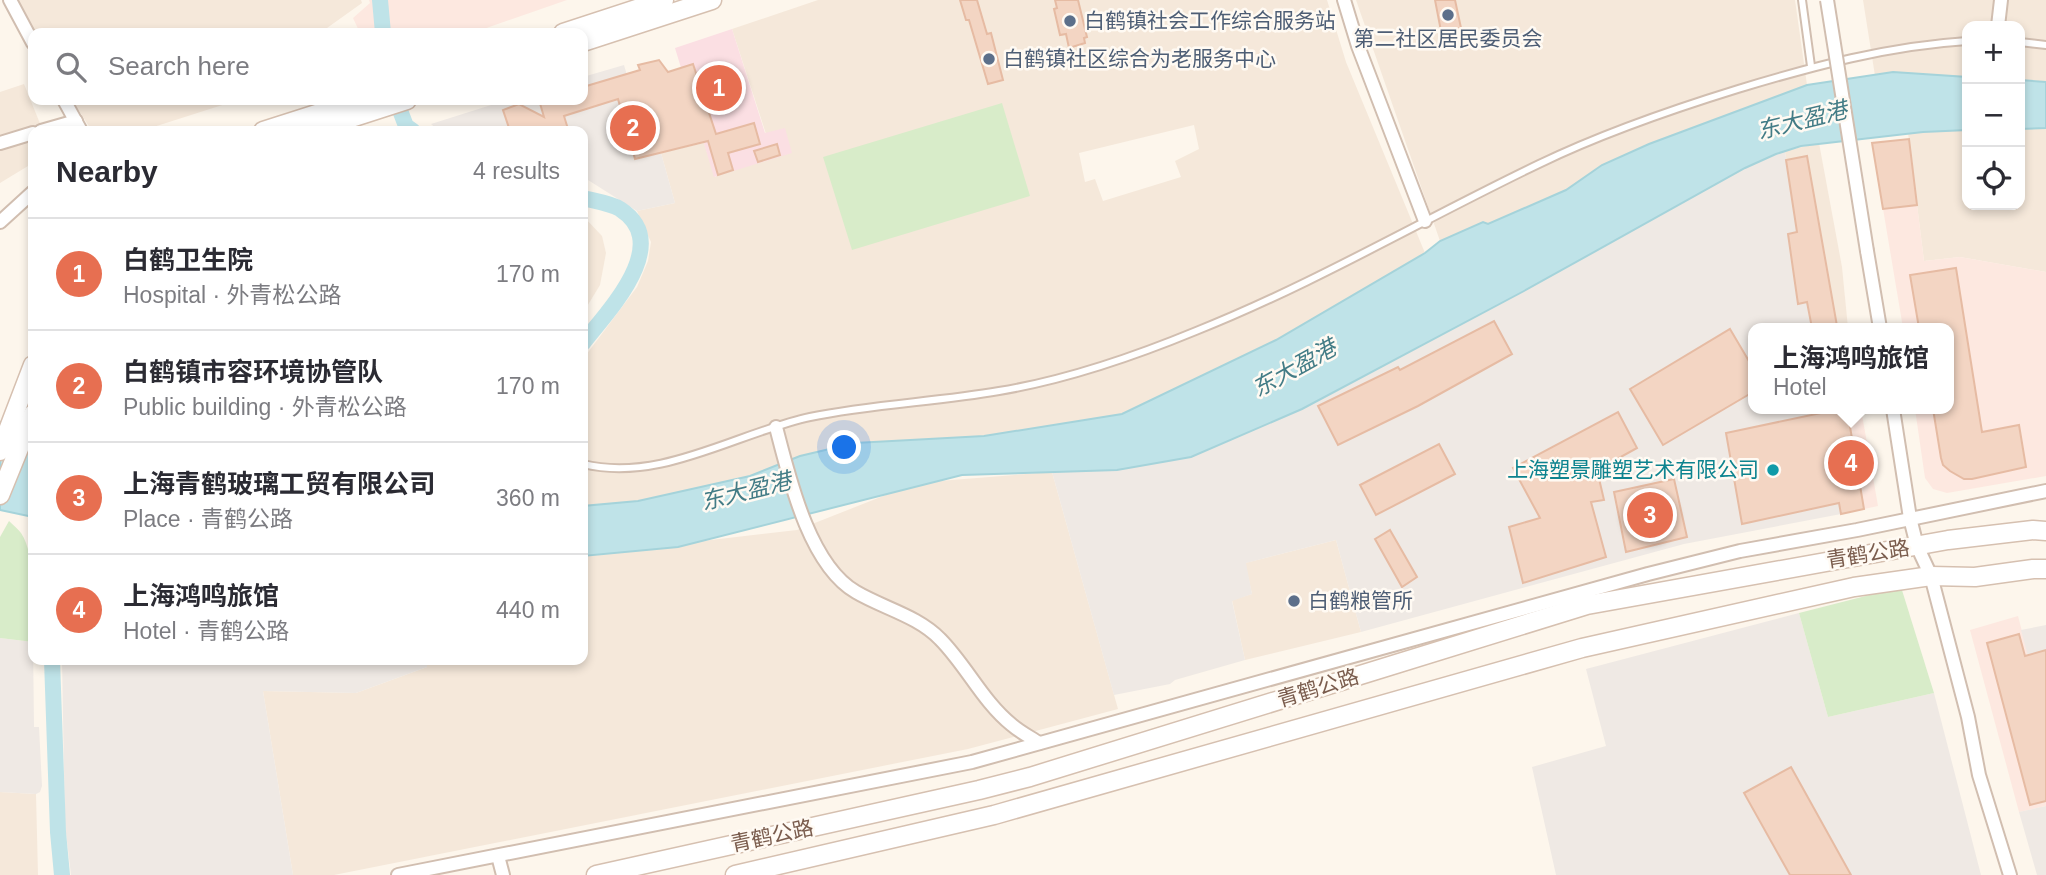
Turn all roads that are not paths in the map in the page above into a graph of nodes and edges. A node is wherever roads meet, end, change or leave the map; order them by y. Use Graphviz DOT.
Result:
graph roads {
  1 [pos="10,0"];
  2 [pos="712,0"];
  3 [pos="1345,0"];
  4 [pos="1802,0"];
  5 [pos="1827,0"];
  6 [pos="2001,0"];
  7 [pos="667,5"];
  8 [pos="1999,21"];
  9 [pos="582,28"];
  10 [pos="28,34"];
  11 [pos="588,40"];
  12 [pos="1962,42"];
  13 [pos="2025,43"];
  14 [pos="2046,45"];
  15 [pos="1811,66"];
  16 [pos="67,105"];
  17 [pos="344,105"];
  18 [pos="390,105"];
  19 [pos="79,126"];
  20 [pos="279,126"];
  21 [pos="326,126"];
  22 [pos="28,135"];
  23 [pos="0,143"];
  24 [pos="28,197"];
  25 [pos="1425,221"];
  26 [pos="0,222"];
  27 [pos="1879,323"];
  28 [pos="28,380"];
  29 [pos="1894,414"];
  30 [pos="28,426"];
  31 [pos="776,427"];
  32 [pos="0,451"];
  33 [pos="588,465"];
  34 [pos="2046,491"];
  35 [pos="0,495"];
  36 [pos="1910,518"];
  37 [pos="2046,531"];
  38 [pos="1917,546"];
  39 [pos="2046,569"];
  40 [pos="1931,576"];
  41 [pos="1039,743"];
  42 [pos="498,856"];
  43 [pos="398,875"];
  44 [pos="503,875"];
  45 [pos="596,875"];
  46 [pos="735,875"];
  47 [pos="2010,875"];
  1 -- 10 [label="street"];
  2 -- 7 [label="main road"];
  3 -- 25 [label="street"];
  4 -- 15 [label="lane"];
  5 -- 27 [label="street, bridge"];
  6 -- 8 [label="street"];
  7 -- 9 [label="main road"];
  7 -- 11 [label="main road"];
  12 -- 15 [label="lane"];
  13 -- 14 [label="lane"];
  15 -- 25 [label="lane"];
  16 -- 19 [label="street"];
  17 -- 20 [label="main road"];
  18 -- 21 [label="main road"];
  22 -- 23 [label="street"];
  24 -- 26 [label="street"];
  25 -- 31 [label="lane"];
  28 -- 32 [label="main road"];
  29 -- 36 [label="street"];
  30 -- 35 [label="main road"];
  31 -- 33 [label="lane"];
  31 -- 41 [label="street"];
  34 -- 36 [label="street"];
  36 -- 38 [label="street"];
  36 -- 41 [label="street"];
  37 -- 38 [label="main road, 青鹤公路"];
  38 -- 40 [label="street"];
  38 -- 45 [label="main road, 青鹤公路"];
  39 -- 40 [label="main road, 青鹤公路"];
  40 -- 46 [label="main road, 青鹤公路"];
  40 -- 47 [label="street"];
  41 -- 42 [label="street"];
  42 -- 43 [label="street"];
  42 -- 44 [label="street"];
}
